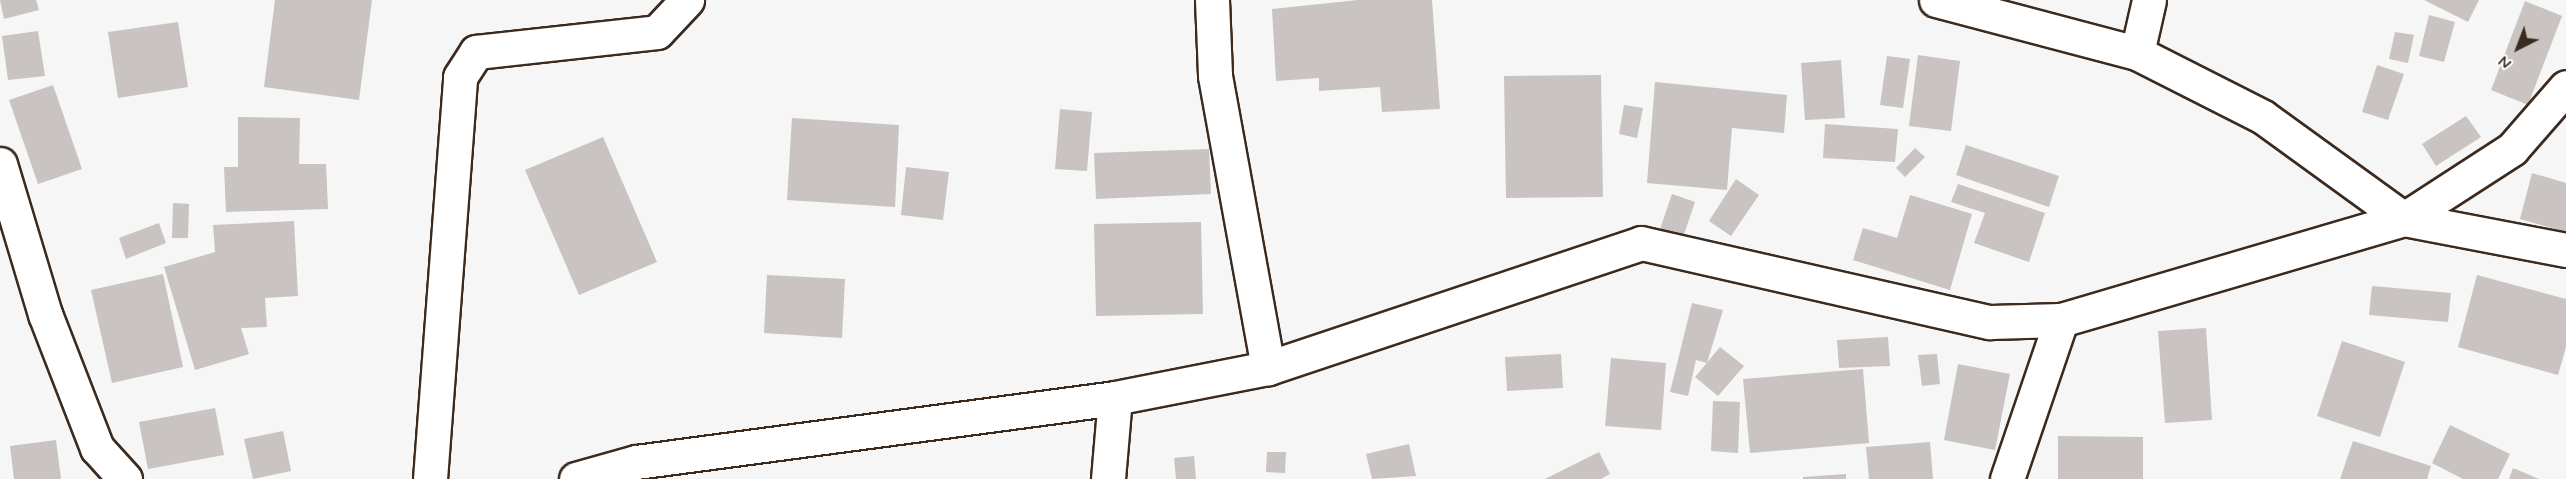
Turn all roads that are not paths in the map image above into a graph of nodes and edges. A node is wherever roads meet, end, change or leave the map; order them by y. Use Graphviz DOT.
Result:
graph roads {
  1 [pos="687,0"];
  2 [pos="1212,0"];
  3 [pos="1936,0"];
  4 [pos="2149,0"];
  5 [pos="2137,53"];
  6 [pos="2566,87"];
  7 [pos="0,164"];
  8 [pos="2404,219"];
  9 [pos="2566,250"];
  10 [pos="2061,320"];
  11 [pos="1268,368"];
  12 [pos="1115,398"];
  13 [pos="125,479"];
  14 [pos="430,479"];
  15 [pos="576,479"];
  16 [pos="1108,479"];
  17 [pos="2007,479"];
  1 -- 14 [label="street"];
  2 -- 11 [label="street"];
  3 -- 5 [label="street"];
  4 -- 5 [label="street"];
  5 -- 8 [label="street"];
  6 -- 8 [label="street"];
  7 -- 13 [label="street"];
  8 -- 9 [label="street"];
  8 -- 10 [label="street"];
  10 -- 11 [label="street"];
  10 -- 17 [label="street"];
  11 -- 12 [label="street"];
  12 -- 15 [label="street"];
  12 -- 16 [label="street"];
}
